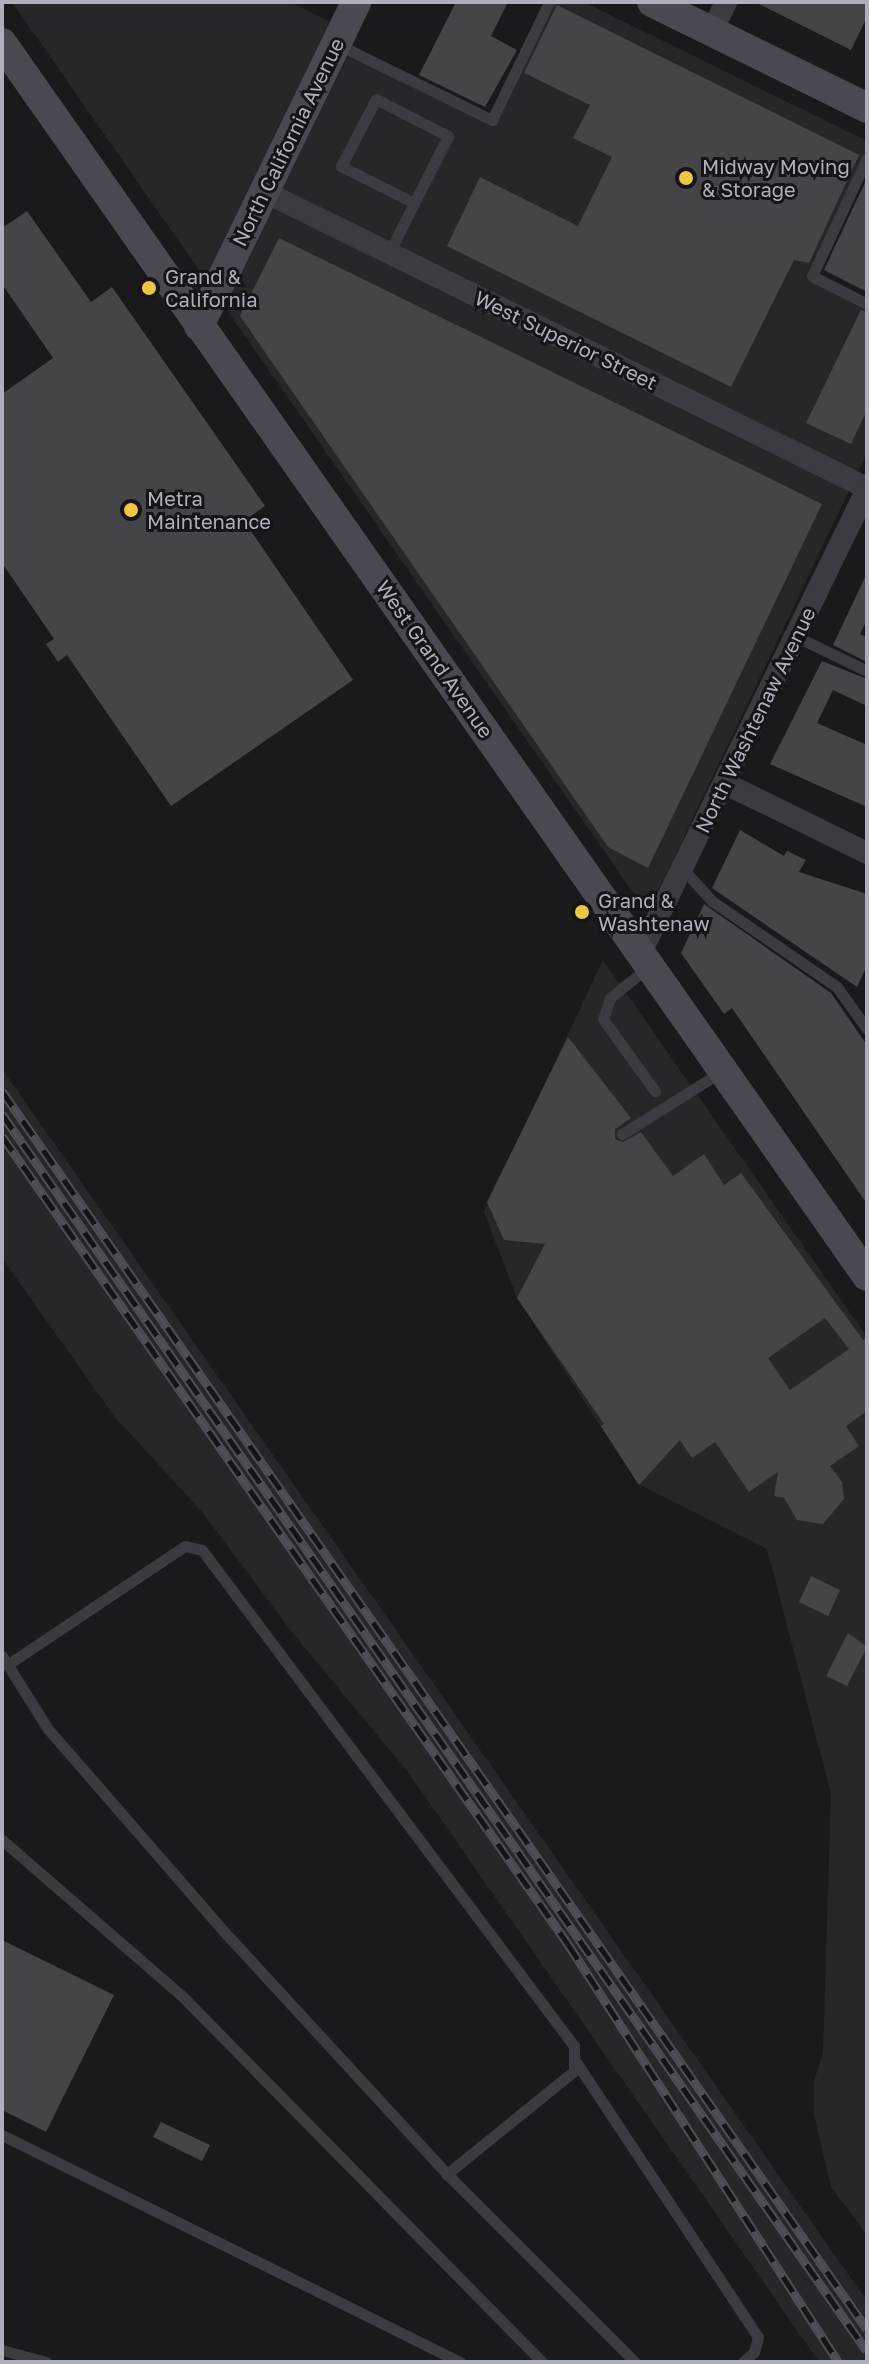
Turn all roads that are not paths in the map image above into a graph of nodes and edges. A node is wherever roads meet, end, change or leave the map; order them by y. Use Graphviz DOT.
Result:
graph roads {
  1 [pos="356,2"];
  2 [pos="549,2"];
  3 [pos="652,2"];
  4 [pos="726,2"];
  5 [pos="712,31"];
  6 [pos="2,43"];
  7 [pos="336,43"];
  8 [pos="867,108"];
  9 [pos="867,158"];
  10 [pos="265,192"];
  11 [pos="414,203"];
  12 [pos="389,253"];
  13 [pos="867,304"];
  14 [pos="199,326"];
  15 [pos="867,488"];
  16 [pos="795,636"];
  17 [pos="867,671"];
  18 [pos="724,783"];
  19 [pos="867,853"];
  20 [pos="682,868"];
  21 [pos="647,957"];
  22 [pos="867,1029"];
  23 [pos="724,1069"];
  24 [pos="655,1091"];
  25 [pos="622,1134"];
  26 [pos="867,1276"];
  27 [pos="5,1660"];
  28 [pos="2,1840"];
  29 [pos="574,2058"];
  30 [pos="2,2135"];
  31 [pos="447,2174"];
  32 [pos="2,2350"];
  33 [pos="46,2362"];
  34 [pos="460,2362"];
  35 [pos="542,2362"];
  36 [pos="635,2362"];
  37 [pos="743,2362"];
  1 -- 7 [label="main road, North California Avenue"];
  2 -- 7 [label="lane"];
  3 -- 5 [label="main road"];
  4 -- 5 [label="street"];
  5 -- 8 [label="main road"];
  6 -- 14 [label="main road, West Grand Avenue"];
  7 -- 10 [label="main road, North California Avenue"];
  9 -- 13 [label="lane"];
  10 -- 12 [label="street, West Superior Street"];
  10 -- 14 [label="main road, North California Avenue"];
  11 -- 11 [label="lane"];
  11 -- 12 [label="lane"];
  12 -- 15 [label="street, West Superior Street"];
  14 -- 21 [label="main road, West Grand Avenue"];
  15 -- 16 [label="street, North Washtenaw Avenue"];
  16 -- 17 [label="lane"];
  16 -- 18 [label="street, North Washtenaw Avenue"];
  18 -- 19 [label="street"];
  18 -- 20 [label="street, North Washtenaw Avenue"];
  20 -- 21 [label="street, North Washtenaw Avenue"];
  20 -- 22 [label="lane"];
  21 -- 23 [label="main road, West Grand Avenue"];
  21 -- 24 [label="lane"];
  23 -- 25 [label="lane"];
  23 -- 26 [label="main road, West Grand Avenue"];
  27 -- 29 [label="lane"];
  27 -- 31 [label="lane"];
  28 -- 35 [label="lane"];
  29 -- 31 [label="lane"];
  29 -- 37 [label="lane"];
  30 -- 34 [label="lane"];
  31 -- 36 [label="lane"];
  32 -- 33 [label="lane"];
}
